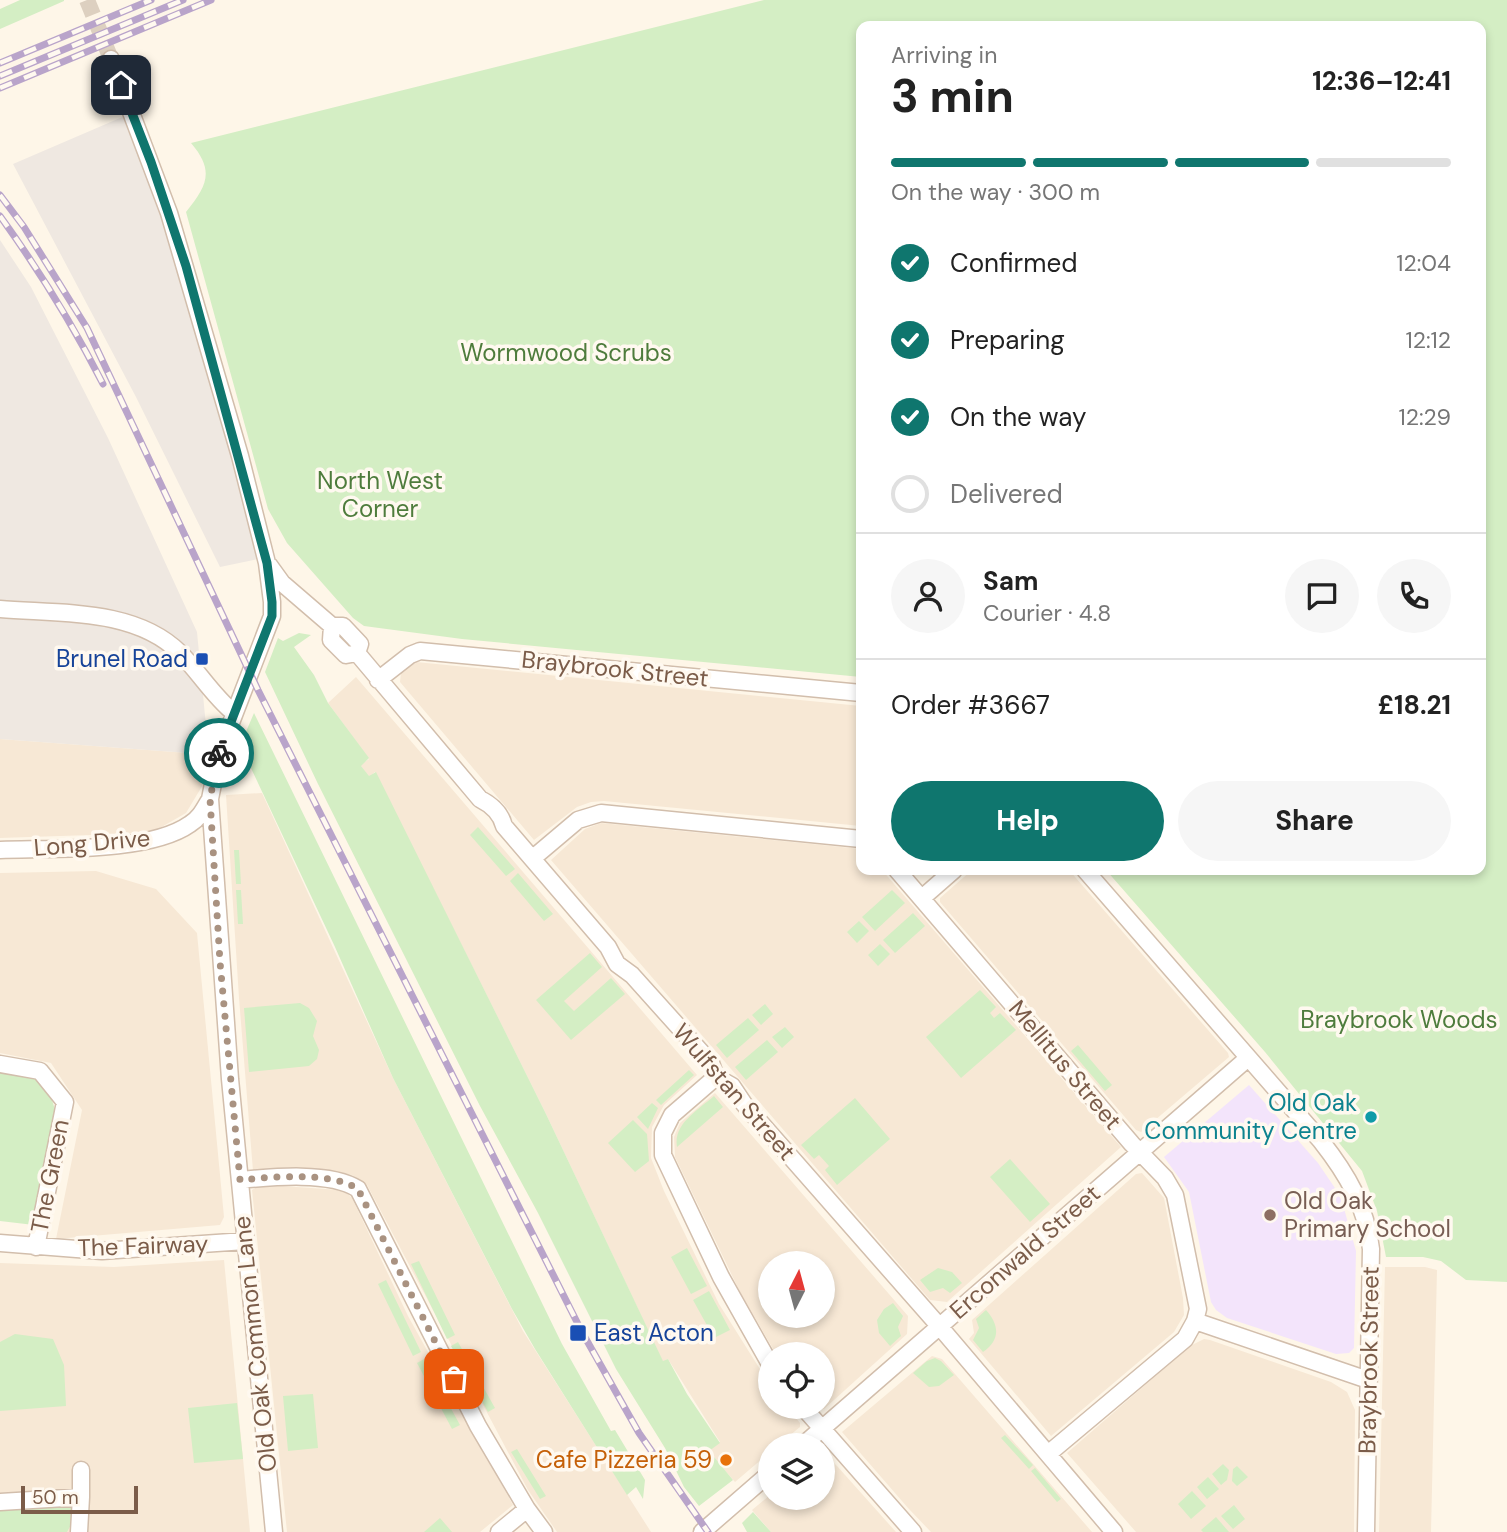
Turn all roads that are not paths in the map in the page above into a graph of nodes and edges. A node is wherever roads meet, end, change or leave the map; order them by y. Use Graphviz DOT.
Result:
graph roads {
  1 [pos="111,59"];
  2 [pos="267,563"];
  3 [pos="0,609"];
  4 [pos="378,680"];
  5 [pos="856,693"];
  6 [pos="234,713"];
  7 [pos="210,799"];
  8 [pos="856,838"];
  9 [pos="0,850"];
  10 [pos="533,858"];
  11 [pos="901,875"];
  12 [pos="948,875"];
  13 [pos="1089,875"];
  14 [pos="922,898"];
  15 [pos="1248,1058"];
  16 [pos="0,1064"];
  17 [pos="716,1077"];
  18 [pos="1140,1152"];
  19 [pos="240,1180"];
  20 [pos="245,1241"];
  21 [pos="0,1243"];
  22 [pos="36,1247"];
  23 [pos="1195,1321"];
  24 [pos="940,1326"];
  25 [pos="758,1343"];
  26 [pos="1368,1380"];
  27 [pos="813,1419"];
  28 [pos="822,1429"];
  29 [pos="817,1433"];
  30 [pos="1048,1454"];
  31 [pos="81,1470"];
  32 [pos="758,1483"];
  33 [pos="82,1497"];
  34 [pos="0,1502"];
  35 [pos="527,1508"];
  36 [pos="79,1532"];
  37 [pos="274,1532"];
  38 [pos="499,1532"];
  39 [pos="544,1532"];
  40 [pos="702,1532"];
  41 [pos="913,1532"];
  42 [pos="1114,1532"];
  43 [pos="1366,1532"];
  1 -- 2 [label="street, Old Oak Common Lane"];
  2 -- 4 [label="street, Wulfstan Street"];
  2 -- 6 [label="street, Old Oak Common Lane"];
  3 -- 6 [label="street"];
  4 -- 5 [label="street, Braybrook Street"];
  4 -- 10 [label="street, Wulfstan Street"];
  6 -- 7 [label="street, Old Oak Common Lane"];
  7 -- 9 [label="street, Long Drive"];
  7 -- 19 [label="street, Old Oak Common Lane"];
  8 -- 10 [label="street"];
  10 -- 17 [label="street, Wulfstan Street"];
  11 -- 14 [label="street, Mellitus Street"];
  12 -- 14 [label="street"];
  13 -- 15 [label="street, Braybrook Street"];
  14 -- 18 [label="street, Mellitus Street"];
  15 -- 18 [label="street, Erconwald Street"];
  15 -- 26 [label="street, Braybrook Street"];
  16 -- 22 [label="street, The Green"];
  17 -- 24 [label="street, Wulfstan Street"];
  17 -- 25 [label="street"];
  18 -- 23 [label="street, Mellitus Street"];
  18 -- 24 [label="street, Erconwald Street"];
  19 -- 20 [label="street, Old Oak Common Lane"];
  19 -- 35 [label="street"];
  20 -- 22 [label="street, The Fairway"];
  20 -- 37 [label="street, Old Oak Common Lane"];
  21 -- 22 [label="street, The Fairway"];
  23 -- 26 [label="street"];
  23 -- 30 [label="street"];
  24 -- 28 [label="street, Erconwald Street"];
  24 -- 30 [label="street, Wulfstan Street"];
  26 -- 43 [label="street, Braybrook Street"];
  27 -- 28 [label="street"];
  28 -- 29 [label="street, Erconwald Street"];
  28 -- 41 [label="street"];
  30 -- 42 [label="street, Wulfstan Street"];
  31 -- 33 [label="street"];
  32 -- 40 [label="street"];
  33 -- 34 [label="street"];
  33 -- 36 [label="street"];
  35 -- 38 [label="street"];
  35 -- 39 [label="street"];
}
